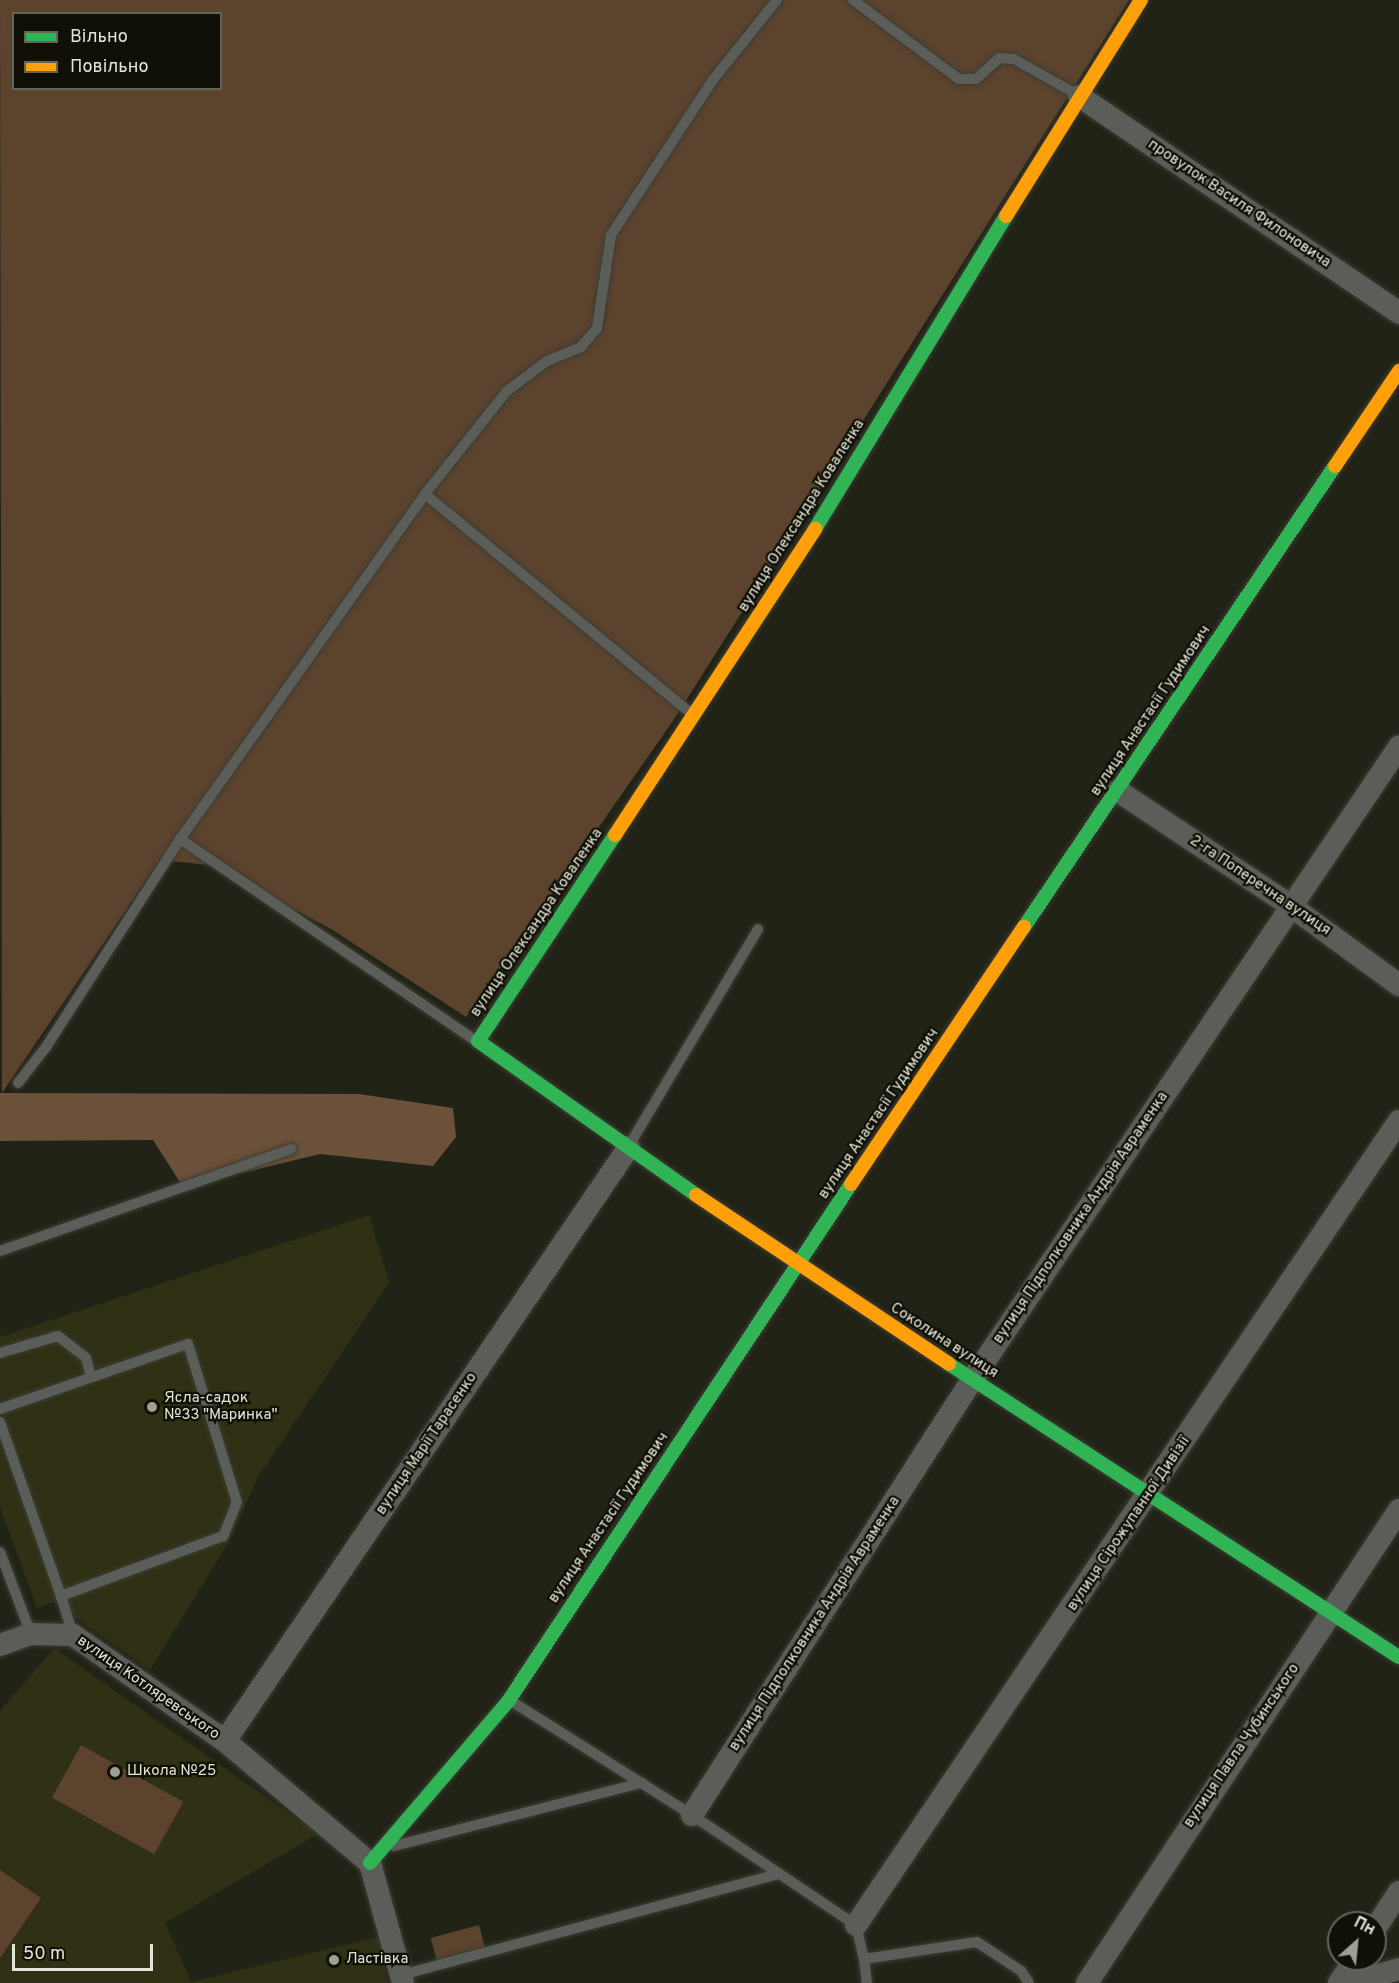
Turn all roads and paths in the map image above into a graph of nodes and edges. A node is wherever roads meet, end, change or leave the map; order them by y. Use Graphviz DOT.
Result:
graph roads {
  1 [pos="777,0"];
  2 [pos="854,0"];
  3 [pos="1141,0"];
  4 [pos="1079,96"];
  5 [pos="1399,313"];
  6 [pos="1399,371"];
  7 [pos="425,494"];
  8 [pos="695,716"];
  9 [pos="1399,747"];
  10 [pos="1118,791"];
  11 [pos="180,839"];
  12 [pos="1292,906"];
  13 [pos="758,929"];
  14 [pos="1399,985"];
  15 [pos="478,1041"];
  16 [pos="18,1083"];
  17 [pos="1399,1121"];
  18 [pos="629,1147"];
  19 [pos="292,1149"];
  20 [pos="0,1251"];
  21 [pos="796,1265"];
  22 [pos="0,1353"];
  23 [pos="92,1377"];
  24 [pos="972,1380"];
  25 [pos="0,1409"];
  26 [pos="0,1422"];
  27 [pos="1149,1496"];
  28 [pos="1399,1509"];
  29 [pos="0,1552"];
  30 [pos="61,1596"];
  31 [pos="1331,1611"];
  32 [pos="31,1634"];
  33 [pos="73,1635"];
  34 [pos="0,1644"];
  35 [pos="1399,1657"];
  36 [pos="508,1700"];
  37 [pos="225,1741"];
  38 [pos="642,1783"];
  39 [pos="692,1815"];
  40 [pos="376,1856"];
  41 [pos="779,1874"];
  42 [pos="1399,1892"];
  43 [pos="1387,1911"];
  44 [pos="856,1925"];
  45 [pos="864,1959"];
  46 [pos="1399,1969"];
  47 [pos="402,1979"];
  48 [pos="867,1983"];
  49 [pos="1029,1983"];
  50 [pos="1087,1983"];
  51 [pos="1351,1983"];
  1 -- 7 [label="lane"];
  2 -- 4 [label="lane"];
  3 -- 4 [label="street, вулиця Олександра Коваленка"];
  4 -- 5 [label="street, провулок Василя Филоновича"];
  4 -- 8 [label="street, вулиця Олександра Коваленка"];
  6 -- 10 [label="street, вулиця Анастасії Гудимович"];
  7 -- 8 [label="lane"];
  7 -- 11 [label="lane"];
  8 -- 15 [label="street, вулиця Олександра Коваленка"];
  9 -- 12 [label="street, вулиця Підполковника Андрія Авраменка"];
  10 -- 12 [label="street, 2-га Поперечна вулиця"];
  10 -- 21 [label="street, вулиця Анастасії Гудимович"];
  11 -- 15 [label="lane"];
  11 -- 16 [label="lane"];
  12 -- 14 [label="street, 2-га Поперечна вулиця"];
  12 -- 24 [label="street, вулиця Підполковника Андрія Авраменка"];
  13 -- 18 [label="lane"];
  15 -- 18 [label="street, Соколина вулиця"];
  17 -- 27 [label="street, вулиця Сірожупанної Дивізії"];
  18 -- 21 [label="street, Соколина вулиця"];
  18 -- 37 [label="street, вулиця Марії Тарасенко"];
  19 -- 20 [label="lane"];
  21 -- 24 [label="street, Соколина вулиця"];
  21 -- 36 [label="street, вулиця Анастасії Гудимович"];
  22 -- 23 [label="lane"];
  23 -- 25 [label="lane"];
  23 -- 30 [label="lane"];
  24 -- 27 [label="street, Соколина вулиця"];
  24 -- 39 [label="street, вулиця Підполковника Андрія Авраменка"];
  26 -- 30 [label="lane"];
  27 -- 31 [label="street, Соколина вулиця"];
  27 -- 44 [label="street, вулиця Сірожупанної Дивізії"];
  28 -- 31 [label="street, вулиця Павла Чубинського"];
  29 -- 32 [label="lane"];
  30 -- 33 [label="lane"];
  31 -- 35 [label="street, Соколина вулиця"];
  31 -- 50 [label="street, вулиця Павла Чубинського"];
  32 -- 33 [label="street, вулиця Котляревського"];
  32 -- 34 [label="street, вулиця Котляревського"];
  33 -- 37 [label="street, вулиця Котляревського"];
  36 -- 38 [label="lane"];
  36 -- 40 [label="street, вулиця Анастасії Гудимович"];
  37 -- 40 [label="street, вулиця Котляревського"];
  38 -- 39 [label="lane"];
  38 -- 40 [label="lane"];
  39 -- 41 [label="lane"];
  40 -- 47 [label="street"];
  41 -- 44 [label="lane"];
  41 -- 47 [label="lane"];
  42 -- 43 [label="street"];
  44 -- 45 [label="lane"];
  45 -- 48 [label="lane"];
  45 -- 49 [label="lane"];
  46 -- 51 [label="street"];
}
